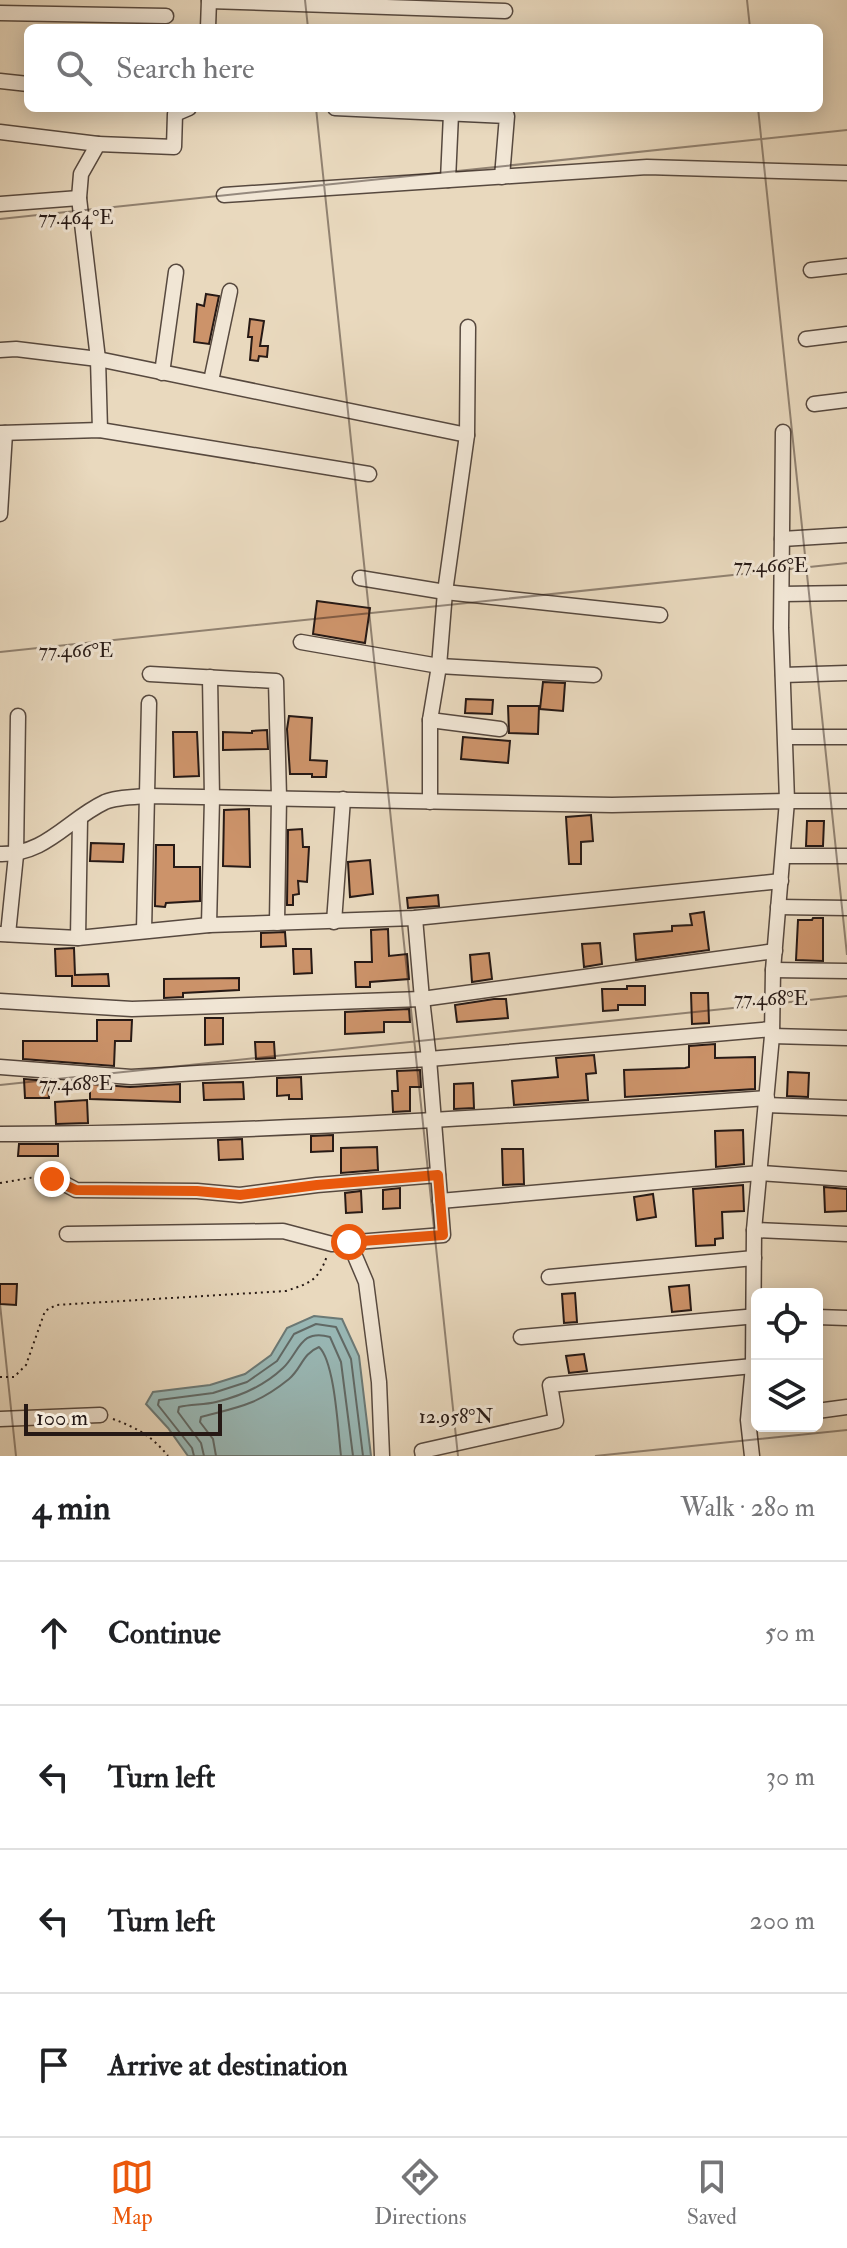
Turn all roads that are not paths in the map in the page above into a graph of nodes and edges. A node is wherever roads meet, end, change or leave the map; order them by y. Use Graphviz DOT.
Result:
graph roads {
  1 [pos="209,1"];
  2 [pos="505,11"];
  3 [pos="0,13"];
  4 [pos="166,16"];
  5 [pos="208,24"];
  6 [pos="0,81"];
  7 [pos="24,84"];
  8 [pos="180,112"];
  9 [pos="412,112"];
  10 [pos="451,114"];
  11 [pos="0,132"];
  12 [pos="98,144"];
  13 [pos="847,173"];
  14 [pos="502,177"];
  15 [pos="448,180"];
  16 [pos="224,195"];
  17 [pos="79,198"];
  18 [pos="0,204"];
  19 [pos="847,266"];
  20 [pos="811,270"];
  21 [pos="176,272"];
  22 [pos="230,291"];
  23 [pos="468,327"];
  24 [pos="847,334"];
  25 [pos="806,339"];
  26 [pos="0,350"];
  27 [pos="98,359"];
  28 [pos="162,373"];
  29 [pos="211,381"];
  30 [pos="847,400"];
  31 [pos="814,404"];
  32 [pos="100,430"];
  33 [pos="783,432"];
  34 [pos="2,433"];
  35 [pos="467,435"];
  36 [pos="369,474"];
  37 [pos="1,482"];
  38 [pos="0,514"];
  39 [pos="847,535"];
  40 [pos="782,539"];
  41 [pos="360,578"];
  42 [pos="445,592"];
  43 [pos="847,593"];
  44 [pos="782,594"];
  45 [pos="660,615"];
  46 [pos="301,642"];
  47 [pos="439,666"];
  48 [pos="847,673"];
  49 [pos="150,674"];
  50 [pos="594,675"];
  51 [pos="783,675"];
  52 [pos="210,677"];
  53 [pos="149,703"];
  54 [pos="18,716"];
  55 [pos="430,720"];
  56 [pos="500,729"];
  57 [pos="786,737"];
  58 [pos="847,737"];
  59 [pos="148,796"];
  60 [pos="279,797"];
  61 [pos="212,798"];
  62 [pos="343,799"];
  63 [pos="787,801"];
  64 [pos="847,801"];
  65 [pos="430,802"];
  66 [pos="80,819"];
  67 [pos="0,854"];
  68 [pos="16,855"];
  69 [pos="783,856"];
  70 [pos="847,856"];
  71 [pos="781,881"];
  72 [pos="778,907"];
  73 [pos="847,908"];
  74 [pos="415,918"];
  75 [pos="334,922"];
  76 [pos="277,923"];
  77 [pos="209,925"];
  78 [pos="144,931"];
  79 [pos="4,934"];
  80 [pos="78,938"];
  81 [pos="775,951"];
  82 [pos="773,970"];
  83 [pos="847,971"];
  84 [pos="422,999"];
  85 [pos="0,1001"];
  86 [pos="772,1032"];
  87 [pos="847,1038"];
  88 [pos="429,1059"];
  89 [pos="0,1067"];
  90 [pos="766,1102"];
  91 [pos="847,1108"];
  92 [pos="434,1121"];
  93 [pos="0,1134"];
  94 [pos="760,1173"];
  95 [pos="438,1175"];
  96 [pos="847,1179"];
  97 [pos="63,1183"];
  98 [pos="440,1201"];
  99 [pos="754,1230"];
  100 [pos="67,1234"];
  101 [pos="847,1234"];
  102 [pos="349,1242"];
  103 [pos="754,1258"];
  104 [pos="549,1277"];
  105 [pos="755,1288"];
  106 [pos="751,1316"];
  107 [pos="823,1317"];
  108 [pos="847,1318"];
  109 [pos="521,1337"];
  110 [pos="751,1366"];
  111 [pos="847,1407"];
  112 [pos="823,1410"];
  113 [pos="100,1415"];
  114 [pos="0,1419"];
  115 [pos="752,1432"];
  116 [pos="382,1456"];
  117 [pos="423,1456"];
  118 [pos="752,1456"];
  1 -- 2 [label="street"];
  1 -- 5 [label="street"];
  3 -- 4 [label="street"];
  6 -- 7 [label="street"];
  8 -- 12 [label="street"];
  9 -- 10 [label="street"];
  10 -- 14 [label="street"];
  10 -- 15 [label="street"];
  11 -- 12 [label="street"];
  12 -- 17 [label="street"];
  13 -- 14 [label="street"];
  14 -- 15 [label="street"];
  15 -- 16 [label="street"];
  17 -- 18 [label="street"];
  17 -- 27 [label="street"];
  19 -- 20 [label="street"];
  21 -- 28 [label="street"];
  22 -- 29 [label="street"];
  23 -- 35 [label="street"];
  24 -- 25 [label="street"];
  26 -- 27 [label="street"];
  27 -- 28 [label="street"];
  27 -- 32 [label="street"];
  28 -- 29 [label="street"];
  29 -- 35 [label="street"];
  30 -- 31 [label="street"];
  32 -- 34 [label="street"];
  32 -- 36 [label="street"];
  33 -- 40 [label="street"];
  34 -- 37 [label="street"];
  35 -- 42 [label="street"];
  37 -- 38 [label="street"];
  39 -- 40 [label="street"];
  40 -- 44 [label="street"];
  41 -- 42 [label="street"];
  42 -- 45 [label="street"];
  42 -- 47 [label="street"];
  43 -- 44 [label="street"];
  44 -- 51 [label="street"];
  46 -- 47 [label="street"];
  47 -- 50 [label="street"];
  47 -- 55 [label="street"];
  48 -- 51 [label="street"];
  49 -- 52 [label="street"];
  51 -- 57 [label="street"];
  52 -- 60 [label="street"];
  52 -- 61 [label="street"];
  53 -- 59 [label="street"];
  54 -- 68 [label="street"];
  55 -- 56 [label="street"];
  55 -- 65 [label="street"];
  57 -- 58 [label="street"];
  57 -- 63 [label="street"];
  59 -- 61 [label="street"];
  59 -- 66 [label="street"];
  59 -- 78 [label="street"];
  60 -- 61 [label="street"];
  60 -- 62 [label="street"];
  60 -- 76 [label="street"];
  61 -- 77 [label="street"];
  62 -- 65 [label="street"];
  62 -- 75 [label="street"];
  63 -- 64 [label="street"];
  63 -- 65 [label="street"];
  63 -- 69 [label="street"];
  66 -- 68 [label="street"];
  66 -- 80 [label="street"];
  67 -- 68 [label="street"];
  68 -- 79 [label="street"];
  69 -- 70 [label="street"];
  69 -- 71 [label="street"];
  71 -- 72 [label="street"];
  71 -- 74 [label="street"];
  72 -- 73 [label="street"];
  72 -- 81 [label="street"];
  74 -- 75 [label="street"];
  74 -- 84 [label="street"];
  75 -- 76 [label="street"];
  76 -- 77 [label="street"];
  77 -- 78 [label="street"];
  78 -- 80 [label="street"];
  79 -- 80 [label="street"];
  81 -- 82 [label="street"];
  81 -- 84 [label="street"];
  82 -- 83 [label="street"];
  82 -- 86 [label="street"];
  84 -- 85 [label="street"];
  84 -- 88 [label="street"];
  86 -- 87 [label="street"];
  86 -- 88 [label="street"];
  86 -- 90 [label="street"];
  88 -- 89 [label="street"];
  88 -- 92 [label="street"];
  90 -- 91 [label="street"];
  90 -- 92 [label="street"];
  90 -- 94 [label="street"];
  92 -- 93 [label="street"];
  92 -- 95 [label="street"];
  94 -- 96 [label="street"];
  94 -- 98 [label="street"];
  94 -- 99 [label="street"];
  95 -- 97 [label="street"];
  95 -- 98 [label="street"];
  98 -- 102 [label="street"];
  99 -- 101 [label="street"];
  99 -- 103 [label="street"];
  100 -- 102 [label="street"];
  102 -- 116 [label="street"];
  103 -- 104 [label="street"];
  103 -- 105 [label="street"];
  106 -- 109 [label="street"];
  107 -- 108 [label="street"];
  110 -- 117 [label="street"];
  111 -- 112 [label="street"];
  113 -- 114 [label="street"];
  115 -- 118 [label="street"];
}
